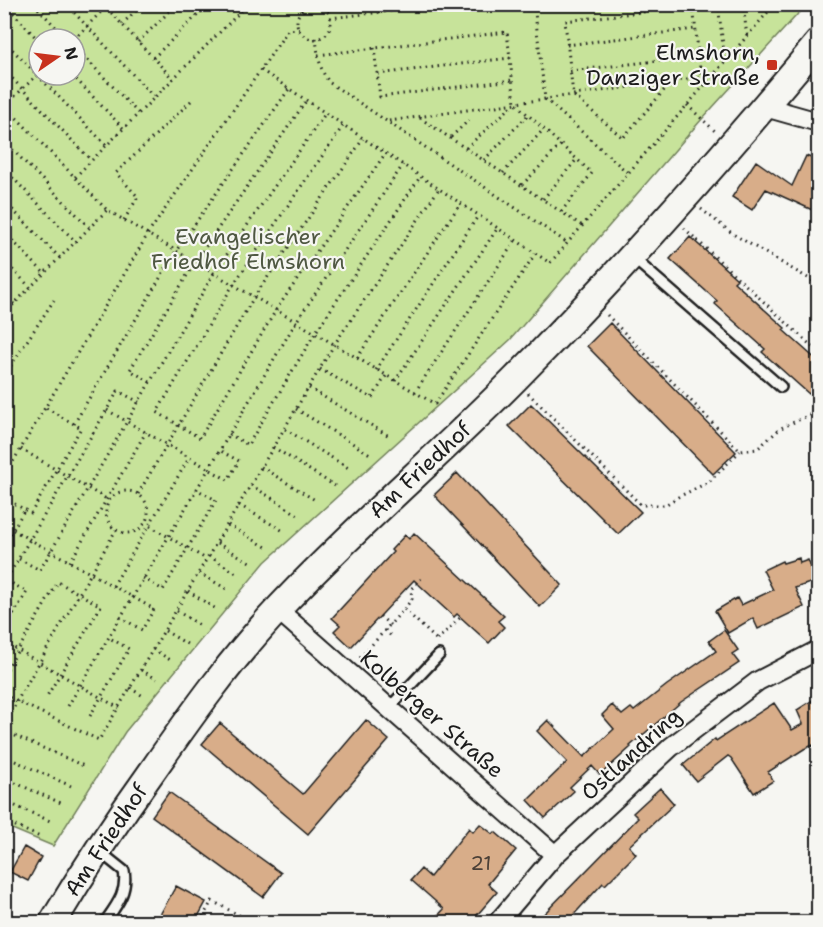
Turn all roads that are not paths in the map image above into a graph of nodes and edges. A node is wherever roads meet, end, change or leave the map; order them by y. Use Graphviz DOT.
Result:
graph roads {
  1 [pos="819,44"];
  2 [pos="765,107"];
  3 [pos="819,122"];
  4 [pos="632,257"];
  5 [pos="781,387"];
  6 [pos="277,609"];
  7 [pos="819,650"];
  8 [pos="439,655"];
  9 [pos="389,708"];
  10 [pos="97,850"];
  11 [pos="555,855"];
  12 [pos="53,922"];
  13 [pos="105,922"];
  14 [pos="498,922"];
  1 -- 2 [label="street, Am Friedhof"];
  2 -- 3 [label="street"];
  2 -- 4 [label="street, Am Friedhof"];
  4 -- 5 [label="lane"];
  4 -- 6 [label="street, Am Friedhof"];
  6 -- 9 [label="street, Kolberger Straße"];
  6 -- 10 [label="street, Am Friedhof"];
  7 -- 11 [label="street, Ostlandring"];
  8 -- 9 [label="lane"];
  9 -- 11 [label="street, Kolberger Straße"];
  10 -- 12 [label="street, Am Friedhof"];
  10 -- 13 [label="lane"];
  11 -- 14 [label="street, Ostlandring"];
}
